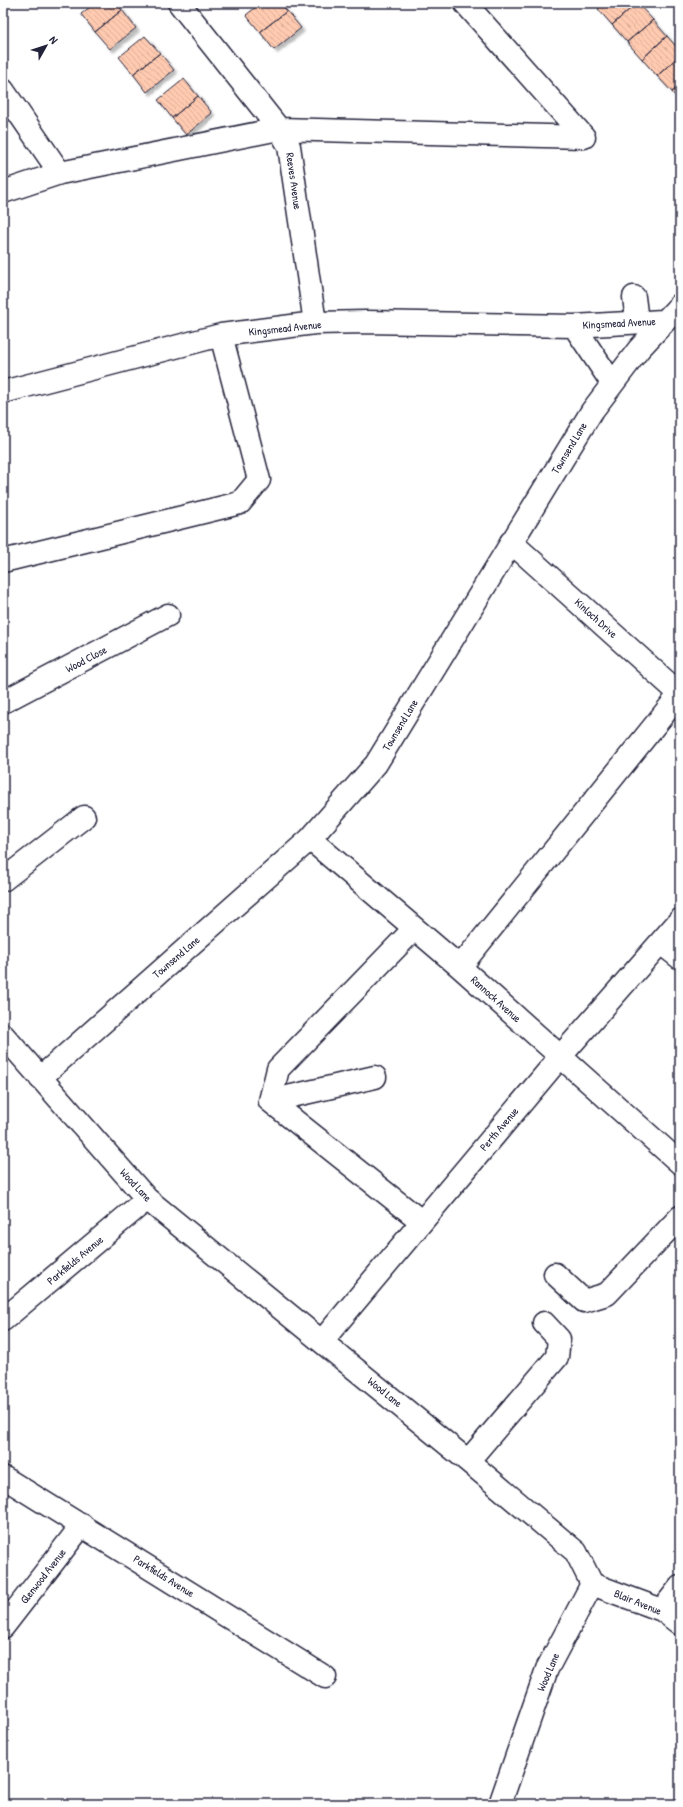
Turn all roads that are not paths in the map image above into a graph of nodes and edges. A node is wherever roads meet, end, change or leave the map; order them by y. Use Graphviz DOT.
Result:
graph roads {
  1 [pos="179,3"];
  2 [pos="465,3"];
  3 [pos="3,90"];
  4 [pos="279,129"];
  5 [pos="60,173"];
  6 [pos="3,192"];
  7 [pos="634,297"];
  8 [pos="680,305"];
  9 [pos="637,321"];
  10 [pos="663,321"];
  11 [pos="315,323"];
  12 [pos="574,326"];
  13 [pos="221,335"];
  14 [pos="612,383"];
  15 [pos="3,392"];
  16 [pos="511,542"];
  17 [pos="3,561"];
  18 [pos="168,615"];
  19 [pos="680,694"];
  20 [pos="3,702"];
  21 [pos="84,817"];
  22 [pos="310,839"];
  23 [pos="3,880"];
  24 [pos="680,920"];
  25 [pos="414,928"];
  26 [pos="661,943"];
  27 [pos="680,958"];
  28 [pos="460,967"];
  29 [pos="3,1035"];
  30 [pos="560,1057"];
  31 [pos="375,1077"];
  32 [pos="40,1078"];
  33 [pos="270,1101"];
  34 [pos="680,1162"];
  35 [pos="147,1199"];
  36 [pos="680,1217"];
  37 [pos="421,1221"];
  38 [pos="555,1274"];
  39 [pos="3,1320"];
  40 [pos="544,1323"];
  41 [pos="322,1341"];
  42 [pos="468,1461"];
  43 [pos="3,1477"];
  44 [pos="82,1525"];
  45 [pos="592,1584"];
  46 [pos="680,1587"];
  47 [pos="662,1610"];
  48 [pos="680,1624"];
  49 [pos="3,1627"];
  50 [pos="325,1677"];
  51 [pos="500,1804"];
  1 -- 4 [label="street, Reeves Avenue"];
  2 -- 4 [label="street"];
  3 -- 5 [label="street"];
  4 -- 5 [label="street"];
  4 -- 11 [label="street, Reeves Avenue"];
  5 -- 6 [label="street"];
  7 -- 9 [label="street"];
  8 -- 10 [label="street, Townsend Lane"];
  9 -- 10 [label="street, Kingsmead Avenue"];
  9 -- 12 [label="street, Kingsmead Avenue"];
  10 -- 14 [label="street, Townsend Lane"];
  11 -- 12 [label="street, Kingsmead Avenue"];
  11 -- 13 [label="street, Kingsmead Avenue"];
  12 -- 14 [label="street, Kingsmead Avenue"];
  13 -- 15 [label="street, Kingsmead Avenue"];
  13 -- 17 [label="street"];
  14 -- 16 [label="street, Townsend Lane"];
  16 -- 19 [label="street, Kinloch Drive"];
  16 -- 22 [label="street, Townsend Lane"];
  18 -- 20 [label="street, Wood Close"];
  19 -- 28 [label="street"];
  21 -- 23 [label="street"];
  22 -- 25 [label="street, Rannock Avenue"];
  22 -- 32 [label="street, Townsend Lane"];
  24 -- 26 [label="street, Perth Avenue"];
  25 -- 28 [label="street, Rannock Avenue"];
  25 -- 33 [label="street"];
  26 -- 27 [label="street"];
  26 -- 30 [label="street, Perth Avenue"];
  28 -- 30 [label="street, Rannock Avenue"];
  29 -- 32 [label="street, Wood Lane"];
  30 -- 34 [label="street, Rannock Avenue"];
  30 -- 37 [label="street, Perth Avenue"];
  31 -- 33 [label="street"];
  32 -- 35 [label="street, Wood Lane"];
  33 -- 37 [label="street"];
  35 -- 39 [label="street, Parkfields Avenue"];
  35 -- 41 [label="street, Wood Lane"];
  36 -- 38 [label="street"];
  37 -- 41 [label="street, Perth Avenue"];
  40 -- 42 [label="street"];
  41 -- 42 [label="street, Wood Lane"];
  42 -- 45 [label="street, Wood Lane"];
  43 -- 44 [label="street, Parkfields Avenue"];
  44 -- 49 [label="street, Glenwood Avenue"];
  44 -- 50 [label="street, Parkfields Avenue"];
  45 -- 47 [label="street, Blair Avenue"];
  45 -- 51 [label="street, Wood Lane"];
  46 -- 47 [label="street"];
  47 -- 48 [label="street, Blair Avenue"];
}
